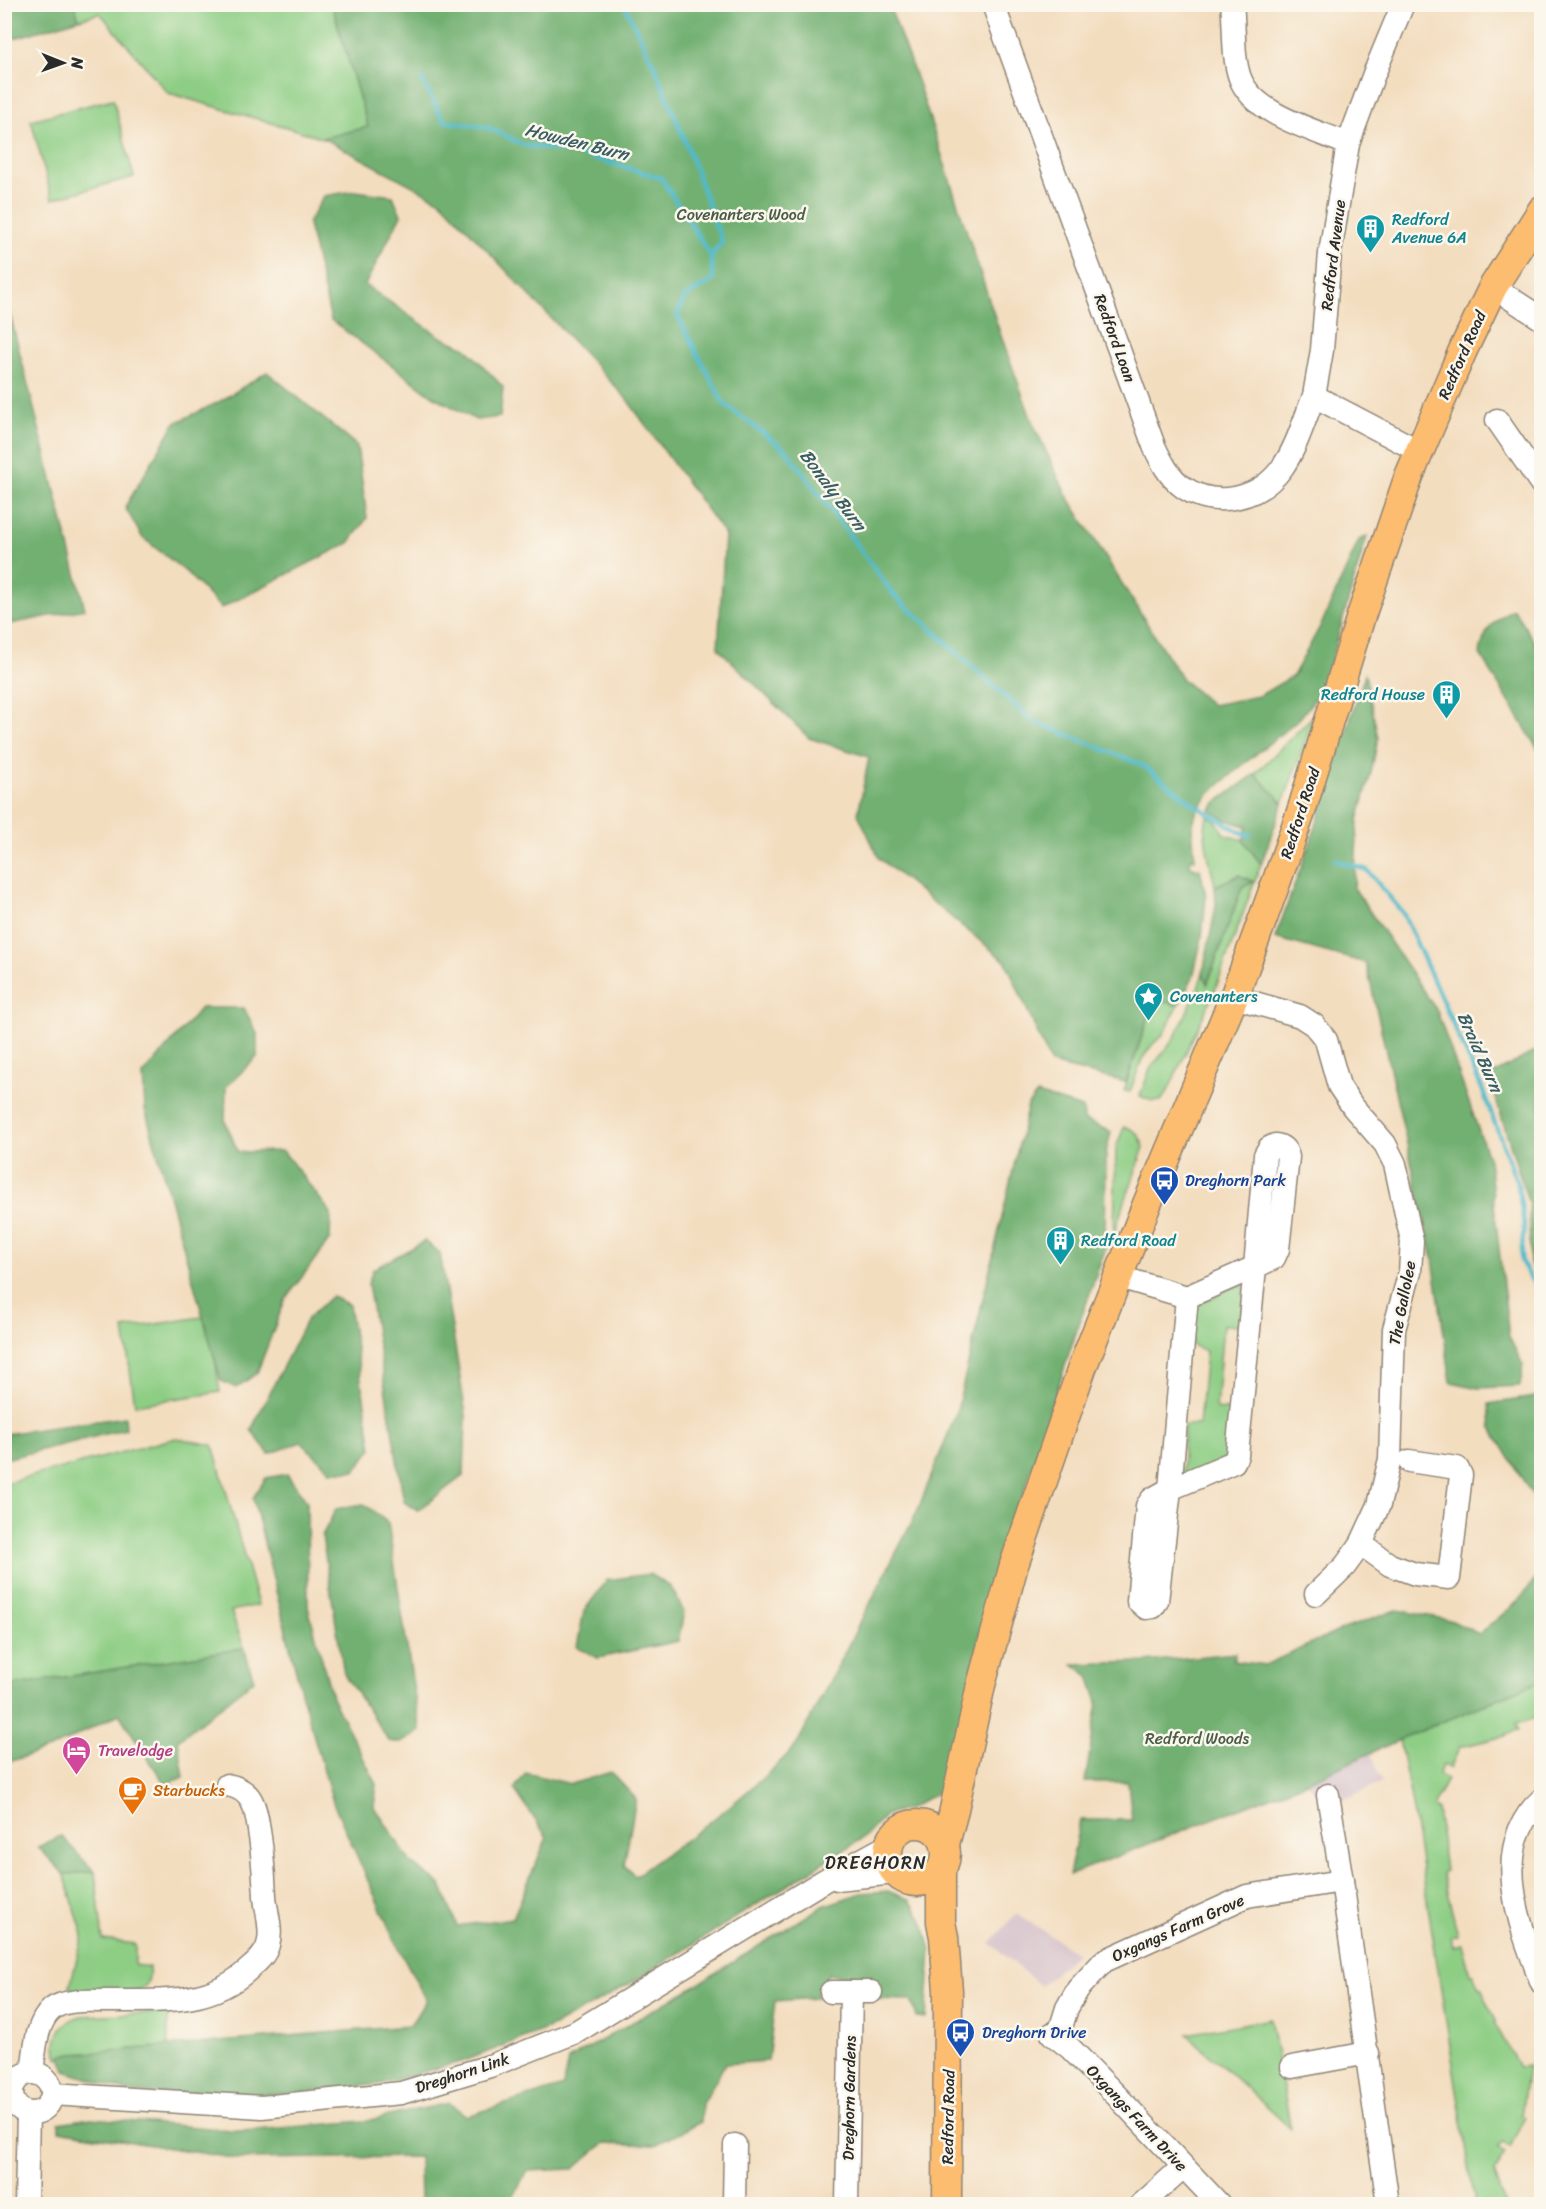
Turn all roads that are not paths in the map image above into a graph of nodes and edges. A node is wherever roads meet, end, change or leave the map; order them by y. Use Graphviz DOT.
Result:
graph roads {
  1 [pos="993,4"];
  2 [pos="1232,4"];
  3 [pos="1403,4"];
  4 [pos="1348,144"];
  5 [pos="1542,210"];
  6 [pos="1493,288"];
  7 [pos="1542,319"];
  8 [pos="1314,396"];
  9 [pos="1498,419"];
  10 [pos="1419,451"];
  11 [pos="1542,485"];
  12 [pos="1234,997"];
  13 [pos="1119,1277"];
  14 [pos="1187,1297"];
  15 [pos="1409,1461"];
  16 [pos="1361,1544"];
  17 [pos="1313,1599"];
  18 [pos="963,1765"];
  19 [pos="226,1785"];
  20 [pos="1329,1795"];
  21 [pos="1542,1799"];
  22 [pos="916,1824"];
  23 [pos="889,1845"];
  24 [pos="943,1857"];
  25 [pos="899,1876"];
  26 [pos="825,1880"];
  27 [pos="1342,1881"];
  28 [pos="941,1922"];
  29 [pos="1542,1983"];
  30 [pos="851,1992"];
  31 [pos="1055,2036"];
  32 [pos="1368,2053"];
  33 [pos="1292,2067"];
  34 [pos="32,2073"];
  35 [pos="8,2089"];
  36 [pos="52,2094"];
  37 [pos="28,2113"];
  38 [pos="735,2145"];
  39 [pos="1183,2167"];
  40 [pos="26,2205"];
  41 [pos="734,2205"];
  42 [pos="847,2205"];
  43 [pos="947,2205"];
  44 [pos="1142,2205"];
  45 [pos="1219,2205"];
  46 [pos="1388,2205"];
  1 -- 8 [label="street, Redford Loan"];
  2 -- 4 [label="street"];
  3 -- 4 [label="street, Redford Avenue"];
  4 -- 8 [label="street, Redford Avenue"];
  5 -- 6 [label="main road, Redford Road"];
  6 -- 7 [label="street"];
  6 -- 10 [label="main road, Redford Road"];
  8 -- 10 [label="street"];
  9 -- 11 [label="street"];
  10 -- 12 [label="main road, Redford Road"];
  12 -- 13 [label="main road, Redford Road"];
  12 -- 16 [label="street, The Gallolee"];
  13 -- 14 [label="street"];
  13 -- 18 [label="main road, Redford Road"];
  14 -- 14 [label="street"];
  15 -- 16 [label="street"];
  16 -- 17 [label="street, The Gallolee"];
  18 -- 22 [label="main road, Redford Road"];
  18 -- 24 [label="main road, Redford Road"];
  19 -- 34 [label="street"];
  20 -- 27 [label="street"];
  21 -- 29 [label="street"];
  22 -- 23 [label="main road"];
  22 -- 24 [label="main road"];
  23 -- 25 [label="main road"];
  23 -- 26 [label="street, Dreghorn Link"];
  24 -- 25 [label="main road"];
  24 -- 28 [label="main road, Redford Road"];
  25 -- 26 [label="street, Dreghorn Link"];
  25 -- 28 [label="main road, Redford Road"];
  26 -- 36 [label="street, Dreghorn Link"];
  27 -- 31 [label="street, Oxgangs Farm Grove"];
  27 -- 32 [label="street"];
  28 -- 43 [label="main road, Redford Road"];
  30 -- 42 [label="street, Dreghorn Gardens"];
  31 -- 39 [label="street, Oxgangs Farm Drive"];
  32 -- 33 [label="street"];
  32 -- 46 [label="street"];
  34 -- 35 [label="street"];
  34 -- 36 [label="street"];
  35 -- 37 [label="street"];
  36 -- 37 [label="street"];
  37 -- 40 [label="street"];
  38 -- 41 [label="street"];
  39 -- 44 [label="street"];
  39 -- 45 [label="street, Oxgangs Farm Drive"];
}
